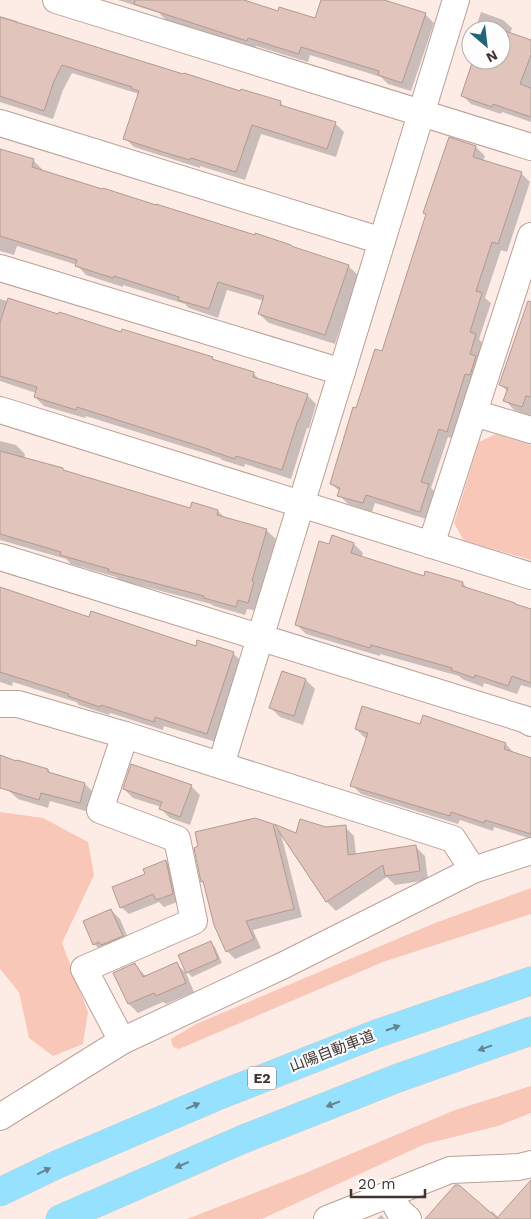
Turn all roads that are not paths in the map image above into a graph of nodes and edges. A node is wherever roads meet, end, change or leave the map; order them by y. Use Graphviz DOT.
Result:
graph roads {
  1 [pos="56,0"];
  2 [pos="456,0"];
  3 [pos="422,113"];
  4 [pos="0,124"];
  5 [pos="531,146"];
  6 [pos="531,236"];
  7 [pos="382,242"];
  8 [pos="0,268"];
  9 [pos="523,286"];
  10 [pos="342,372"];
  11 [pos="0,410"];
  12 [pos="474,412"];
  13 [pos="531,430"];
  14 [pos="301,504"];
  15 [pos="432,545"];
  16 [pos="0,557"];
  17 [pos="531,576"];
  18 [pos="260,637"];
  19 [pos="0,704"];
  20 [pos="531,723"];
  21 [pos="125,734"];
  22 [pos="221,765"];
  23 [pos="531,851"];
  24 [pos="473,870"];
  25 [pos="531,981"];
  26 [pos="531,1031"];
  27 [pos="122,1041"];
  28 [pos="0,1117"];
  29 [pos="531,1164"];
  30 [pos="0,1192"];
  31 [pos="390,1194"];
  32 [pos="60,1219"];
  33 [pos="327,1219"];
  34 [pos="408,1219"];
  1 -- 3 [label="street"];
  2 -- 3 [label="street"];
  3 -- 5 [label="street"];
  3 -- 7 [label="street"];
  4 -- 7 [label="street"];
  6 -- 9 [label="street"];
  7 -- 10 [label="street"];
  8 -- 10 [label="street"];
  9 -- 12 [label="street"];
  10 -- 14 [label="street"];
  11 -- 14 [label="street"];
  12 -- 13 [label="street"];
  12 -- 15 [label="street"];
  14 -- 15 [label="street"];
  14 -- 18 [label="street"];
  15 -- 17 [label="street"];
  16 -- 18 [label="street"];
  18 -- 20 [label="street"];
  18 -- 22 [label="street"];
  19 -- 21 [label="street"];
  21 -- 22 [label="street"];
  21 -- 27 [label="street"];
  22 -- 24 [label="street"];
  23 -- 24 [label="street"];
  24 -- 27 [label="street"];
  30 -- 25 [label="highway, 山陽自動車道 / E2, one-way"];
  26 -- 32 [label="highway, one-way"];
  27 -- 28 [label="street"];
  29 -- 31 [label="street"];
  31 -- 33 [label="street"];
  31 -- 34 [label="street"];
}
